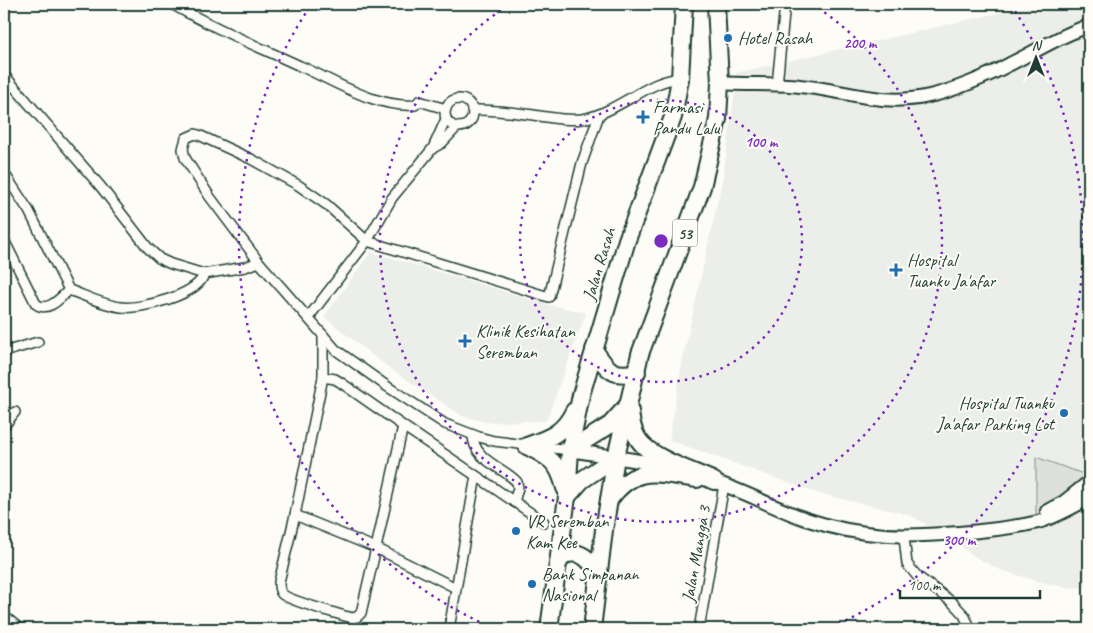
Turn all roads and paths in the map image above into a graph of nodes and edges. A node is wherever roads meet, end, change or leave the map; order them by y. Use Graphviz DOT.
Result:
graph roads {
  1 [pos="684,4"];
  2 [pos="716,4"];
  3 [pos="785,4"];
  4 [pos="175,6"];
  5 [pos="1089,26"];
  6 [pos="4,75"];
  7 [pos="680,80"];
  8 [pos="720,82"];
  9 [pos="777,85"];
  10 [pos="446,109"];
  11 [pos="472,110"];
  12 [pos="599,115"];
  13 [pos="446,119"];
  14 [pos="456,127"];
  15 [pos="433,148"];
  16 [pos="4,173"];
  17 [pos="4,240"];
  18 [pos="366,241"];
  19 [pos="259,262"];
  20 [pos="204,274"];
  21 [pos="69,290"];
  22 [pos="308,318"];
  23 [pos="323,335"];
  24 [pos="38,342"];
  25 [pos="594,350"];
  26 [pos="4,352"];
  27 [pos="637,372"];
  28 [pos="323,377"];
  29 [pos="581,395"];
  30 [pos="629,404"];
  31 [pos="15,412"];
  32 [pos="4,426"];
  33 [pos="403,426"];
  34 [pos="473,435"];
  35 [pos="527,446"];
  36 [pos="570,450"];
  37 [pos="616,457"];
  38 [pos="476,476"];
  39 [pos="1089,482"];
  40 [pos="719,483"];
  41 [pos="567,497"];
  42 [pos="1089,498"];
  43 [pos="608,501"];
  44 [pos="514,502"];
  45 [pos="295,515"];
  46 [pos="544,522"];
  47 [pos="1031,523"];
  48 [pos="904,537"];
  49 [pos="376,548"];
  50 [pos="558,563"];
  51 [pos="598,573"];
  52 [pos="456,588"];
  53 [pos="4,616"];
  54 [pos="20,629"];
  55 [pos="449,629"];
  56 [pos="549,629"];
  57 [pos="592,629"];
  58 [pos="699,629"];
  59 [pos="971,629"];
  1 -- 7 [label="highway, Jalan Rasah"];
  2 -- 8 [label="highway, 53"];
  3 -- 9 [label="street"];
  4 -- 10 [label="street"];
  5 -- 9 [label="street"];
  6 -- 20 [label="street"];
  7 -- 12 [label="street"];
  7 -- 25 [label="highway, Jalan Rasah"];
  8 -- 9 [label="street"];
  8 -- 27 [label="highway, 53"];
  10 -- 11 [label="street"];
  10 -- 13 [label="street"];
  11 -- 12 [label="street"];
  11 -- 14 [label="street"];
  12 -- 18 [label="street"];
  13 -- 14 [label="street"];
  13 -- 15 [label="street"];
  14 -- 15 [label="street"];
  15 -- 18 [label="street"];
  16 -- 21 [label="street"];
  17 -- 21 [label="street"];
  18 -- 19 [label="street"];
  18 -- 22 [label="street"];
  19 -- 20 [label="street"];
  19 -- 22 [label="street"];
  20 -- 21 [label="street"];
  22 -- 23 [label="street"];
  23 -- 28 [label="street"];
  23 -- 34 [label="street"];
  24 -- 26 [label="street"];
  25 -- 27 [label="highway"];
  25 -- 29 [label="highway, Jalan Rasah"];
  27 -- 30 [label="highway, 53"];
  28 -- 33 [label="street"];
  28 -- 45 [label="street"];
  29 -- 35 [label="highway"];
  29 -- 36 [label="highway, Jalan Rasah"];
  30 -- 36 [label="highway"];
  30 -- 37 [label="highway, 53"];
  30 -- 40 [label="highway"];
  31 -- 32 [label="street"];
  33 -- 38 [label="street"];
  33 -- 49 [label="street"];
  34 -- 35 [label="street"];
  34 -- 44 [label="street"];
  35 -- 36 [label="street"];
  35 -- 41 [label="highway"];
  36 -- 37 [label="street"];
  36 -- 41 [label="highway, Jalan Rasah"];
  37 -- 40 [label="street"];
  37 -- 41 [label="highway"];
  37 -- 43 [label="highway, 53"];
  38 -- 44 [label="street"];
  38 -- 52 [label="street"];
  39 -- 47 [label="street"];
  40 -- 43 [label="highway"];
  40 -- 48 [label="street"];
  40 -- 58 [label="street, Jalan Mangga 3"];
  41 -- 50 [label="highway, Jalan Rasah"];
  42 -- 47 [label="street"];
  43 -- 51 [label="highway, 53"];
  44 -- 46 [label="street"];
  45 -- 49 [label="street"];
  45 -- 49 [label="street"];
  47 -- 48 [label="street"];
  48 -- 59 [label="street"];
  49 -- 52 [label="street"];
  50 -- 51 [label="highway"];
  50 -- 56 [label="highway, Jalan Rasah"];
  51 -- 57 [label="highway, 53"];
  52 -- 55 [label="street"];
  53 -- 54 [label="street"];
}
